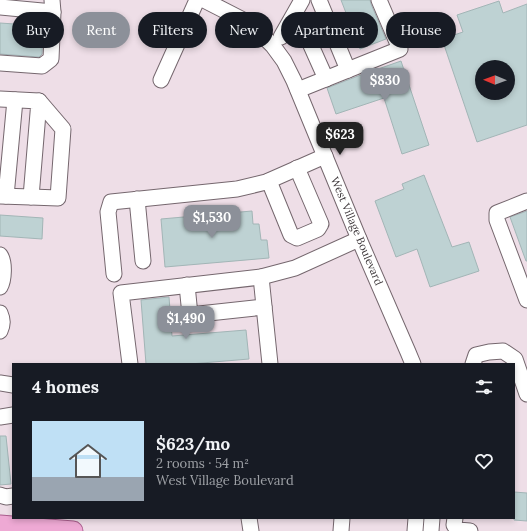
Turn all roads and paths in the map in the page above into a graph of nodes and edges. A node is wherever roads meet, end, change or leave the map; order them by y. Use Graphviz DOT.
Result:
graph roads {
  1 [pos="197,0"];
  2 [pos="204,0"];
  3 [pos="302,0"];
  4 [pos="320,0"];
  5 [pos="379,0"];
  6 [pos="53,6"];
  7 [pos="0,7"];
  8 [pos="295,12"];
  9 [pos="281,38"];
  10 [pos="275,48"];
  11 [pos="312,48"];
  12 [pos="0,63"];
  13 [pos="348,70"];
  14 [pos="326,79"];
  15 [pos="160,80"];
  16 [pos="298,90"];
  17 [pos="7,99"];
  18 [pos="40,102"];
  19 [pos="325,156"];
  20 [pos="297,168"];
  21 [pos="268,181"];
  22 [pos="3,196"];
  23 [pos="31,197"];
  24 [pos="137,199"];
  25 [pos="527,201"];
  26 [pos="359,239"];
  27 [pos="143,261"];
  28 [pos="1,268"];
  29 [pos="114,274"];
  30 [pos="261,277"];
  31 [pos="187,285"];
  32 [pos="0,287"];
  33 [pos="527,300"];
  34 [pos="264,307"];
  35 [pos="0,313"];
  36 [pos="0,331"];
  37 [pos="130,363"];
  38 [pos="270,363"];
  39 [pos="413,363"];
  40 [pos="473,363"];
  41 [pos="0,383"];
  42 [pos="12,384"];
  43 [pos="527,394"];
  44 [pos="12,407"];
  45 [pos="0,409"];
  46 [pos="12,415"];
  47 [pos="0,417"];
  48 [pos="0,495"];
  49 [pos="12,496"];
  50 [pos="249,519"];
  51 [pos="342,519"];
  52 [pos="416,519"];
  53 [pos="432,519"];
  54 [pos="455,519"];
  55 [pos="0,525"];
  56 [pos="64,526"];
  57 [pos="251,531"];
  58 [pos="341,531"];
  59 [pos="415,531"];
  60 [pos="431,531"];
  61 [pos="470,531"];
  1 -- 15 [label="street"];
  2 -- 10 [label="street, West Village Boulevard"];
  3 -- 8 [label="street"];
  4 -- 13 [label="street"];
  5 -- 13 [label="street"];
  6 -- 7 [label="street"];
  6 -- 12 [label="street"];
  9 -- 10 [label="street"];
  10 -- 16 [label="street, West Village Boulevard"];
  11 -- 14 [label="street"];
  13 -- 14 [label="street"];
  14 -- 16 [label="street"];
  16 -- 19 [label="street, West Village Boulevard"];
  17 -- 18 [label="street"];
  17 -- 22 [label="street"];
  18 -- 23 [label="street"];
  18 -- 23 [label="street"];
  19 -- 20 [label="street"];
  19 -- 26 [label="street, West Village Boulevard"];
  20 -- 21 [label="street"];
  20 -- 21 [label="street"];
  21 -- 24 [label="street"];
  22 -- 23 [label="street"];
  24 -- 27 [label="street"];
  24 -- 29 [label="street"];
  25 -- 33 [label="street"];
  26 -- 30 [label="street"];
  26 -- 39 [label="street, West Village Boulevard"];
  28 -- 32 [label="street"];
  30 -- 31 [label="street"];
  30 -- 34 [label="street"];
  31 -- 34 [label="street"];
  31 -- 37 [label="street"];
  34 -- 38 [label="street"];
  35 -- 36 [label="street"];
  40 -- 43 [label="street"];
  41 -- 42 [label="street"];
  44 -- 45 [label="street"];
  46 -- 47 [label="street"];
  48 -- 49 [label="street"];
  50 -- 57 [label="street"];
  51 -- 58 [label="street"];
  52 -- 59 [label="street"];
  53 -- 60 [label="street"];
  54 -- 61 [label="street"];
  55 -- 56 [label="main road"];
}
